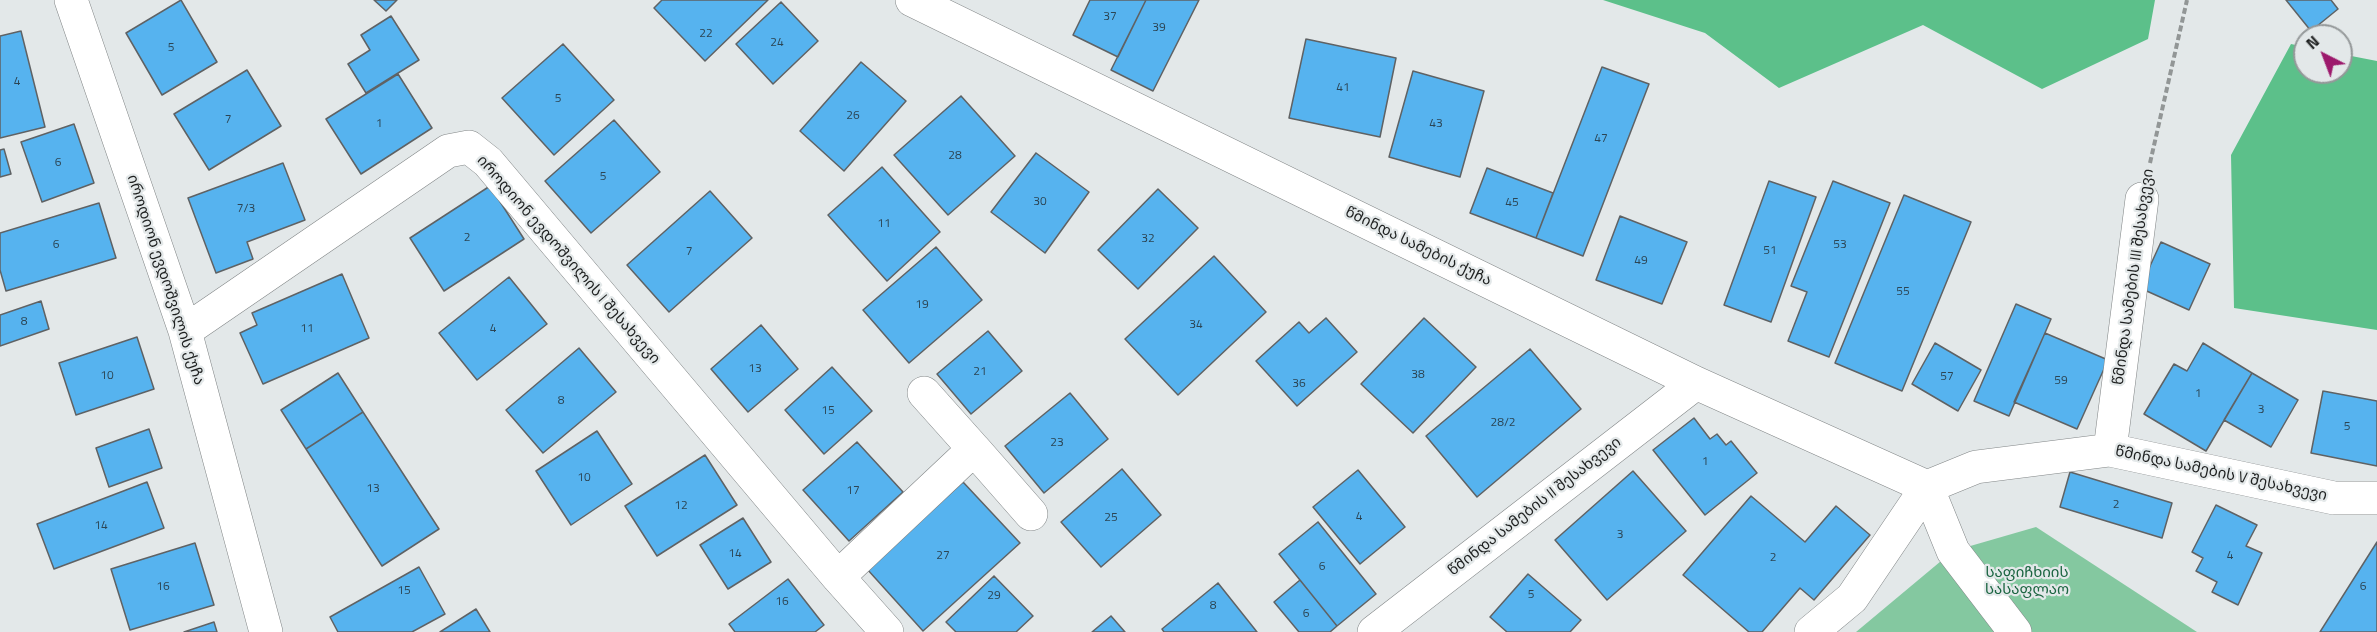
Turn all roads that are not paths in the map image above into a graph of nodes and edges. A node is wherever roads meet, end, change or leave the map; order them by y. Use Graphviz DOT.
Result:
graph roads {
  1 [pos="71,0"];
  2 [pos="912,0"];
  3 [pos="2142,199"];
  4 [pos="185,331"];
  5 [pos="1696,383"];
  6 [pos="924,393"];
  7 [pos="974,449"];
  8 [pos="2110,450"];
  9 [pos="1927,487"];
  10 [pos="2377,498"];
  11 [pos="1030,514"];
  12 [pos="838,577"];
  13 [pos="266,632"];
  14 [pos="887,632"];
  15 [pos="1374,632"];
  16 [pos="1810,632"];
  17 [pos="2015,632"];
  1 -- 4 [label="street, იროდიონ ევდოშვილის ქუჩა"];
  2 -- 5 [label="street, წმინდა სამების ქუჩა"];
  3 -- 8 [label="street, წმინდა სამების III შესახვევი"];
  4 -- 12 [label="street, იროდიონ ევდოშვილის I შესახვევი"];
  4 -- 13 [label="street, იროდიონ ევდოშვილის ქუჩა"];
  5 -- 9 [label="street, წმინდა სამების ქუჩა"];
  5 -- 15 [label="street, წმინდა სამების II შესახვევი"];
  6 -- 7 [label="street"];
  7 -- 11 [label="street"];
  7 -- 12 [label="street"];
  8 -- 9 [label="street, წმინდა სამების V შესახვევი"];
  8 -- 10 [label="street, წმინდა სამების V შესახვევი"];
  9 -- 16 [label="street"];
  9 -- 17 [label="street"];
  12 -- 14 [label="street, იროდიონ ევდოშვილის I შესახვევი"];
}
